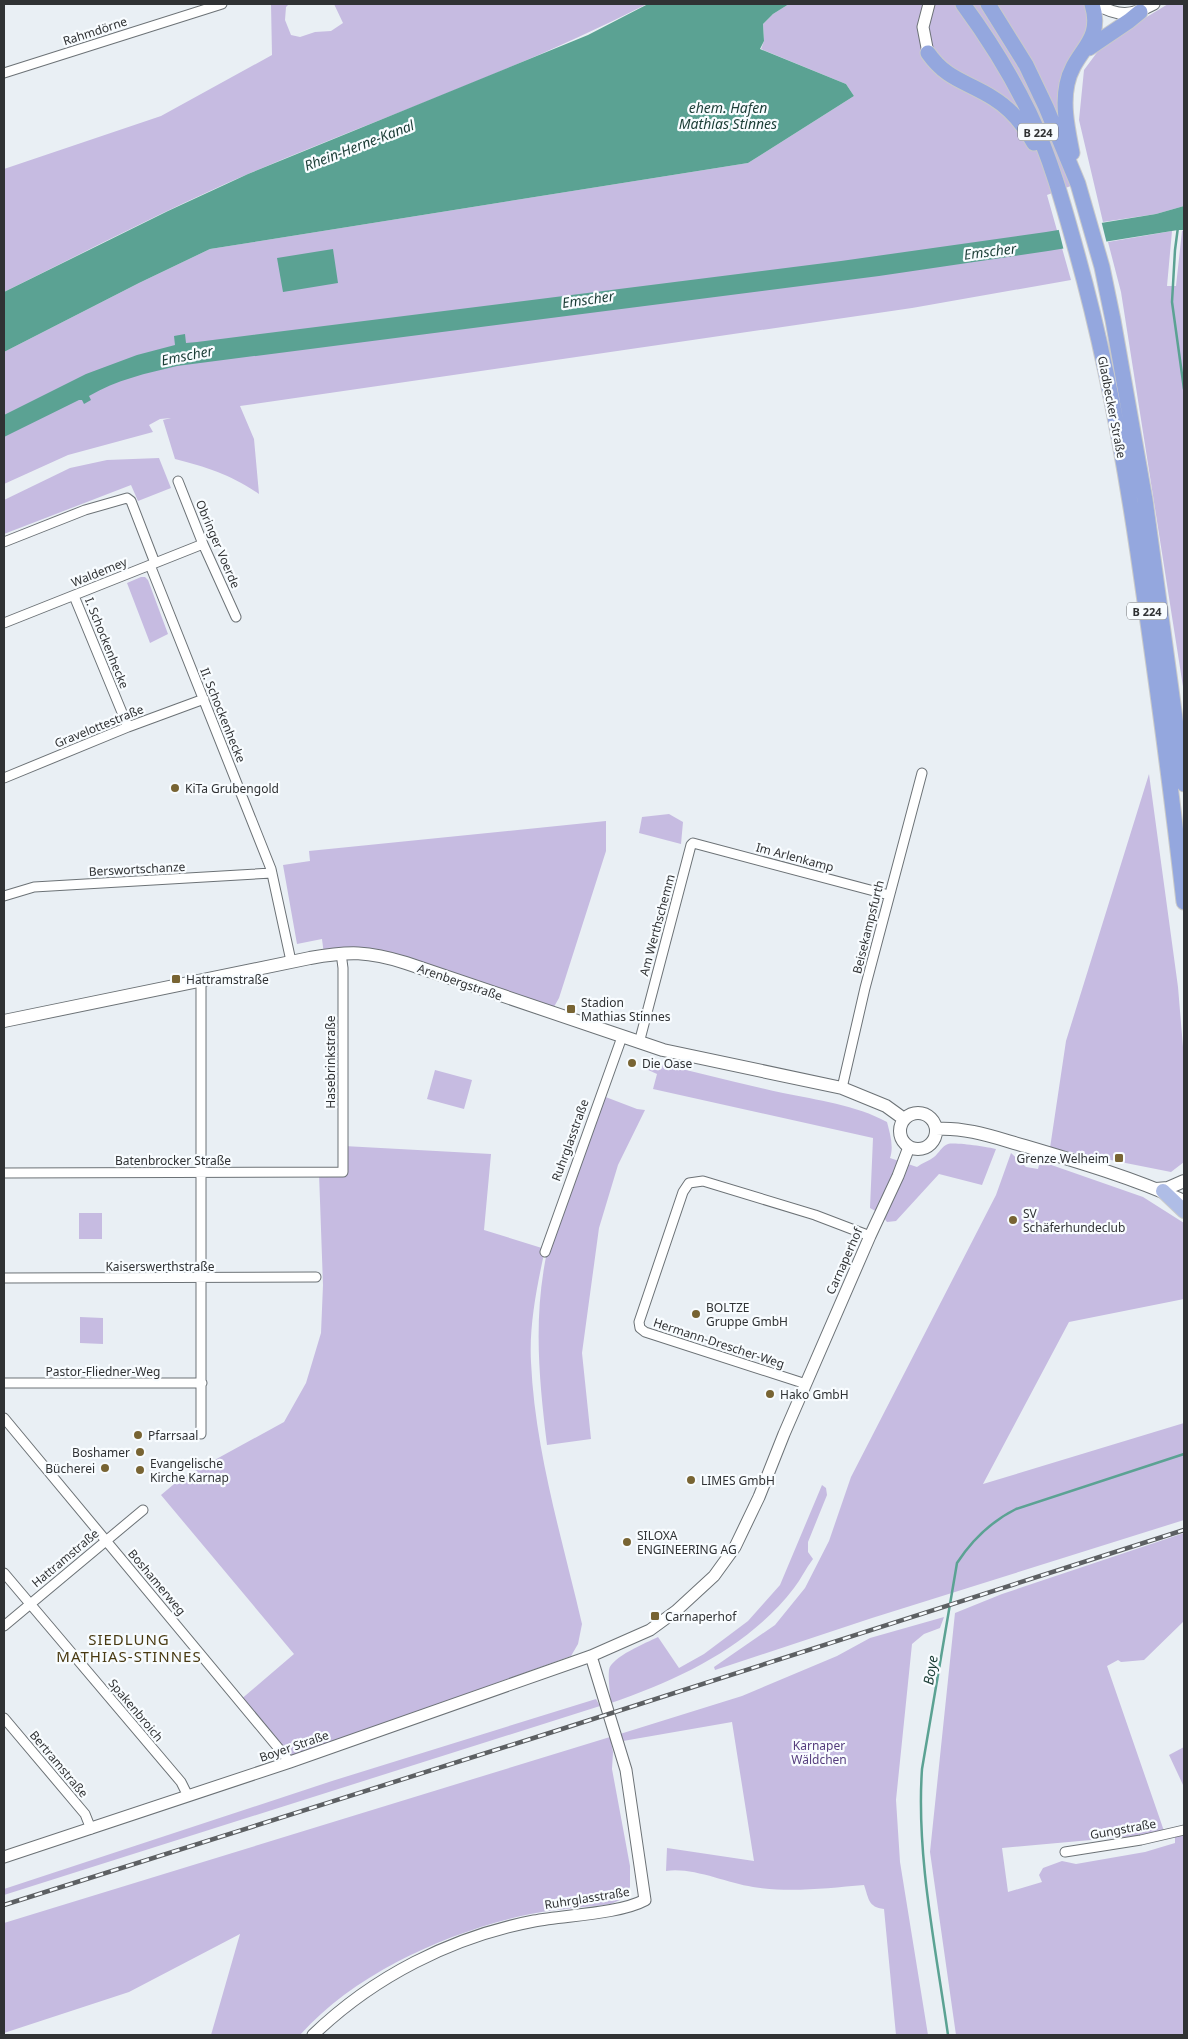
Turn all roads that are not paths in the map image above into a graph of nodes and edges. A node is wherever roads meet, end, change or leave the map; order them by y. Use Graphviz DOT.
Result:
graph roads {
  1 [pos="222,4"];
  2 [pos="929,4"];
  3 [pos="963,4"];
  4 [pos="988,4"];
  5 [pos="1094,4"];
  6 [pos="1154,4"];
  7 [pos="1140,12"];
  8 [pos="928,52"];
  9 [pos="1083,52"];
  10 [pos="4,73"];
  11 [pos="1078,184"];
  12 [pos="1065,211"];
  13 [pos="178,481"];
  14 [pos="4,542"];
  15 [pos="203,544"];
  16 [pos="153,564"];
  17 [pos="74,596"];
  18 [pos="236,617"];
  19 [pos="4,624"];
  20 [pos="204,699"];
  21 [pos="128,727"];
  22 [pos="922,773"];
  23 [pos="4,778"];
  24 [pos="1184,784"];
  25 [pos="693,843"];
  26 [pos="272,874"];
  27 [pos="889,894"];
  28 [pos="4,896"];
  29 [pos="1184,902"];
  30 [pos="341,953"];
  31 [pos="291,962"];
  32 [pos="201,980"];
  33 [pos="4,1021"];
  34 [pos="622,1037"];
  35 [pos="639,1043"];
  36 [pos="842,1088"];
  37 [pos="904,1120"];
  38 [pos="936,1129"];
  39 [pos="909,1147"];
  40 [pos="343,1172"];
  41 [pos="4,1173"];
  42 [pos="200,1173"];
  43 [pos="1184,1182"];
  44 [pos="1159,1190"];
  45 [pos="1184,1201"];
  46 [pos="1184,1211"];
  47 [pos="870,1236"];
  48 [pos="545,1252"];
  49 [pos="4,1278"];
  50 [pos="201,1278"];
  51 [pos="316,1278"];
  52 [pos="4,1383"];
  53 [pos="202,1383"];
  54 [pos="806,1384"];
  55 [pos="4,1418"];
  56 [pos="201,1434"];
  57 [pos="143,1510"];
  58 [pos="106,1540"];
  59 [pos="4,1572"];
  60 [pos="30,1605"];
  61 [pos="4,1626"];
  62 [pos="591,1656"];
  63 [pos="4,1718"];
  64 [pos="290,1762"];
  65 [pos="188,1796"];
  66 [pos="91,1829"];
  67 [pos="1184,1830"];
  68 [pos="1065,1852"];
  69 [pos="4,1858"];
  70 [pos="313,2035"];
  1 -- 10 [label="street, Rahmdörne"];
  2 -- 8 [label="street"];
  3 -- 12 [label="highway, Gladbecker Straße / B 224"];
  4 -- 11 [label="highway, Gladbecker Straße / B 224"];
  5 -- 7 [label="street"];
  5 -- 9 [label="highway"];
  6 -- 7 [label="street"];
  7 -- 9 [label="highway"];
  8 -- 12 [label="highway"];
  9 -- 11 [label="highway"];
  11 -- 24 [label="highway, Gladbecker Straße / B 224"];
  12 -- 29 [label="highway, Gladbecker Straße / B 224"];
  13 -- 15 [label="street, Obringer Voerde"];
  14 -- 16 [label="street, II. Schockenhecke"];
  15 -- 16 [label="street, Waldemey"];
  15 -- 18 [label="street, Obringer Voerde"];
  16 -- 17 [label="street, Waldemey"];
  16 -- 20 [label="street, II. Schockenhecke"];
  17 -- 19 [label="street, Waldemey"];
  17 -- 21 [label="street, I. Schockenhecke"];
  20 -- 21 [label="street, Gravelottestraße"];
  20 -- 26 [label="street, II. Schockenhecke"];
  21 -- 23 [label="street, Gravelottestraße"];
  22 -- 27 [label="street, Beisekampsfurth"];
  25 -- 27 [label="street, Im Arlenkamp"];
  25 -- 35 [label="street, Am Werthschemm"];
  26 -- 28 [label="street, Berswortschanze"];
  26 -- 31 [label="street, II. Schockenhecke"];
  27 -- 36 [label="street, Beisekampsfurth"];
  30 -- 31 [label="main road, Arenbergstraße"];
  30 -- 34 [label="main road, Arenbergstraße"];
  30 -- 40 [label="street, Hasebrinkstraße"];
  31 -- 32 [label="main road, Arenbergstraße"];
  32 -- 33 [label="main road, Arenbergstraße"];
  32 -- 42 [label="street"];
  34 -- 35 [label="main road, Arenbergstraße"];
  34 -- 48 [label="street, Ruhrglasstraße"];
  35 -- 36 [label="main road, Arenbergstraße"];
  36 -- 37 [label="main road, Arenbergstraße"];
  37 -- 38 [label="main road"];
  37 -- 39 [label="main road"];
  38 -- 39 [label="main road"];
  38 -- 44 [label="main road"];
  39 -- 47 [label="street, Carnaperhof"];
  40 -- 42 [label="street, Batenbrocker Straße"];
  41 -- 42 [label="street, Batenbrocker Straße"];
  42 -- 50 [label="street"];
  43 -- 44 [label="main road"];
  44 -- 45 [label="main road"];
  44 -- 46 [label="main road"];
  47 -- 54 [label="street, Carnaperhof"];
  47 -- 54 [label="street, Hermann-Drescher-Weg"];
  49 -- 50 [label="street, Kaiserswerthstraße"];
  50 -- 51 [label="street, Kaiserswerthstraße"];
  50 -- 53 [label="street"];
  52 -- 53 [label="street, Pastor-Fliedner-Weg"];
  53 -- 56 [label="street"];
  54 -- 62 [label="street, Carnaperhof"];
  55 -- 58 [label="street, Boshamerweg"];
  57 -- 58 [label="street, Hattramstraße"];
  58 -- 60 [label="street, Hattramstraße"];
  58 -- 64 [label="street, Boshamerweg"];
  59 -- 60 [label="street, Spakenbroich"];
  60 -- 61 [label="street, Hattramstraße"];
  60 -- 65 [label="street, Spakenbroich"];
  62 -- 64 [label="street, Boyer Straße"];
  62 -- 70 [label="street, Ruhrglasstraße"];
  63 -- 66 [label="street, Bertramstraße"];
  64 -- 65 [label="street, Boyer Straße"];
  65 -- 66 [label="street, Boyer Straße"];
  66 -- 69 [label="street, Boyer Straße"];
  67 -- 68 [label="street, Gungstraße"];
}
